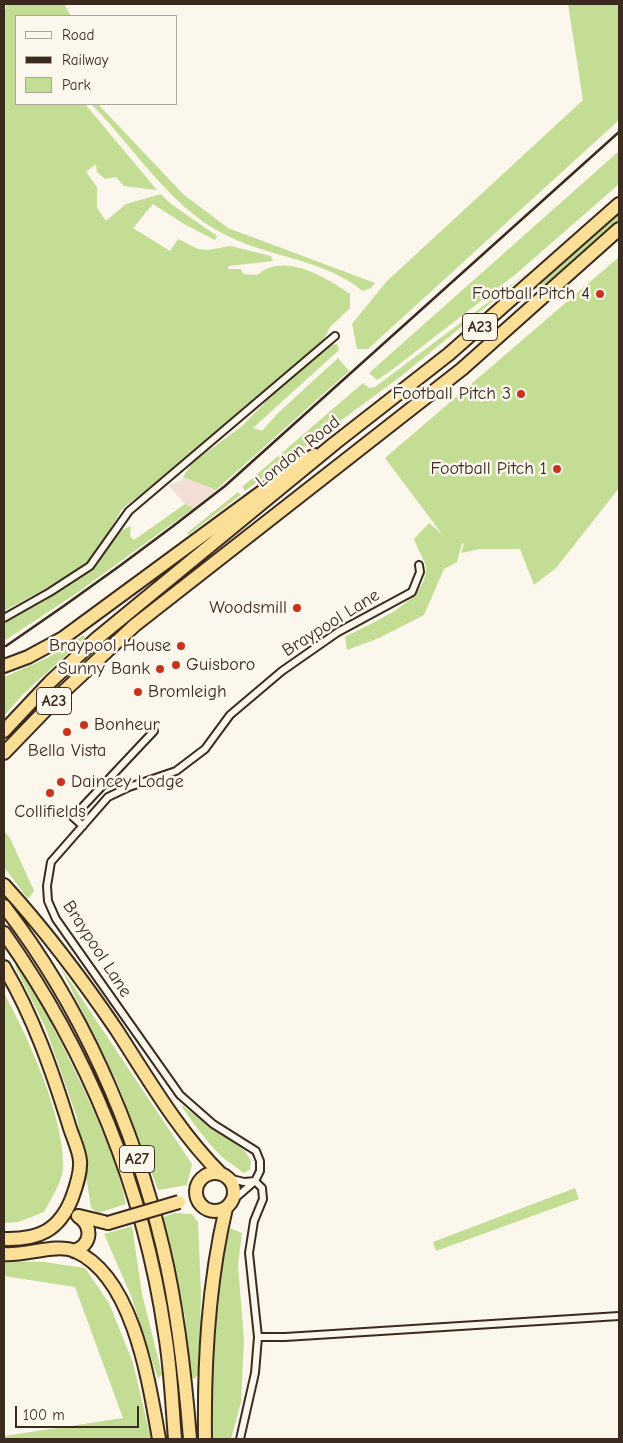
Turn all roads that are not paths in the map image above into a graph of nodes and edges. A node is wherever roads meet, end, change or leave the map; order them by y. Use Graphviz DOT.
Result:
graph roads {
  1 [pos="619,204"];
  2 [pos="619,229"];
  3 [pos="335,336"];
  4 [pos="335,443"];
  5 [pos="419,565"];
  6 [pos="4,618"];
  7 [pos="4,666"];
  8 [pos="4,731"];
  9 [pos="154,731"];
  10 [pos="4,753"];
  11 [pos="83,826"];
  12 [pos="4,885"];
  13 [pos="4,906"];
  14 [pos="4,933"];
  15 [pos="4,967"];
  16 [pos="74,1140"];
  17 [pos="224,1176"];
  18 [pos="255,1181"];
  19 [pos="196,1190"];
  20 [pos="179,1202"];
  21 [pos="200,1204"];
  22 [pos="229,1204"];
  23 [pos="78,1216"];
  24 [pos="59,1222"];
  25 [pos="108,1223"];
  26 [pos="6,1239"];
  27 [pos="86,1244"];
  28 [pos="68,1250"];
  29 [pos="4,1254"];
  30 [pos="619,1316"];
  31 [pos="258,1337"];
  32 [pos="159,1439"];
  33 [pos="176,1439"];
  34 [pos="190,1439"];
  35 [pos="205,1439"];
  36 [pos="240,1439"];
  1 -- 4 [label="highway, London Road / A23"];
  2 -- 10 [label="highway, London Road / A23"];
  3 -- 6 [label="street"];
  4 -- 7 [label="highway"];
  4 -- 8 [label="highway, London Road / A23"];
  5 -- 11 [label="street, Braypool Lane"];
  9 -- 11 [label="street"];
  11 -- 18 [label="street, Braypool Lane"];
  12 -- 17 [label="highway"];
  13 -- 34 [label="highway, A27"];
  14 -- 33 [label="highway, A27"];
  15 -- 16 [label="highway"];
  16 -- 24 [label="highway"];
  16 -- 26 [label="highway"];
  17 -- 18 [label="street"];
  17 -- 19 [label="highway"];
  17 -- 22 [label="highway"];
  18 -- 22 [label="street"];
  18 -- 31 [label="street"];
  19 -- 20 [label="highway"];
  19 -- 21 [label="highway"];
  20 -- 21 [label="highway"];
  20 -- 25 [label="highway, bridge"];
  21 -- 22 [label="highway"];
  22 -- 35 [label="highway"];
  23 -- 24 [label="highway"];
  23 -- 25 [label="highway"];
  23 -- 27 [label="highway"];
  24 -- 26 [label="highway"];
  24 -- 28 [label="highway"];
  25 -- 27 [label="highway"];
  27 -- 28 [label="highway"];
  28 -- 29 [label="highway"];
  28 -- 32 [label="highway"];
  30 -- 31 [label="street"];
  31 -- 36 [label="street"];
}
